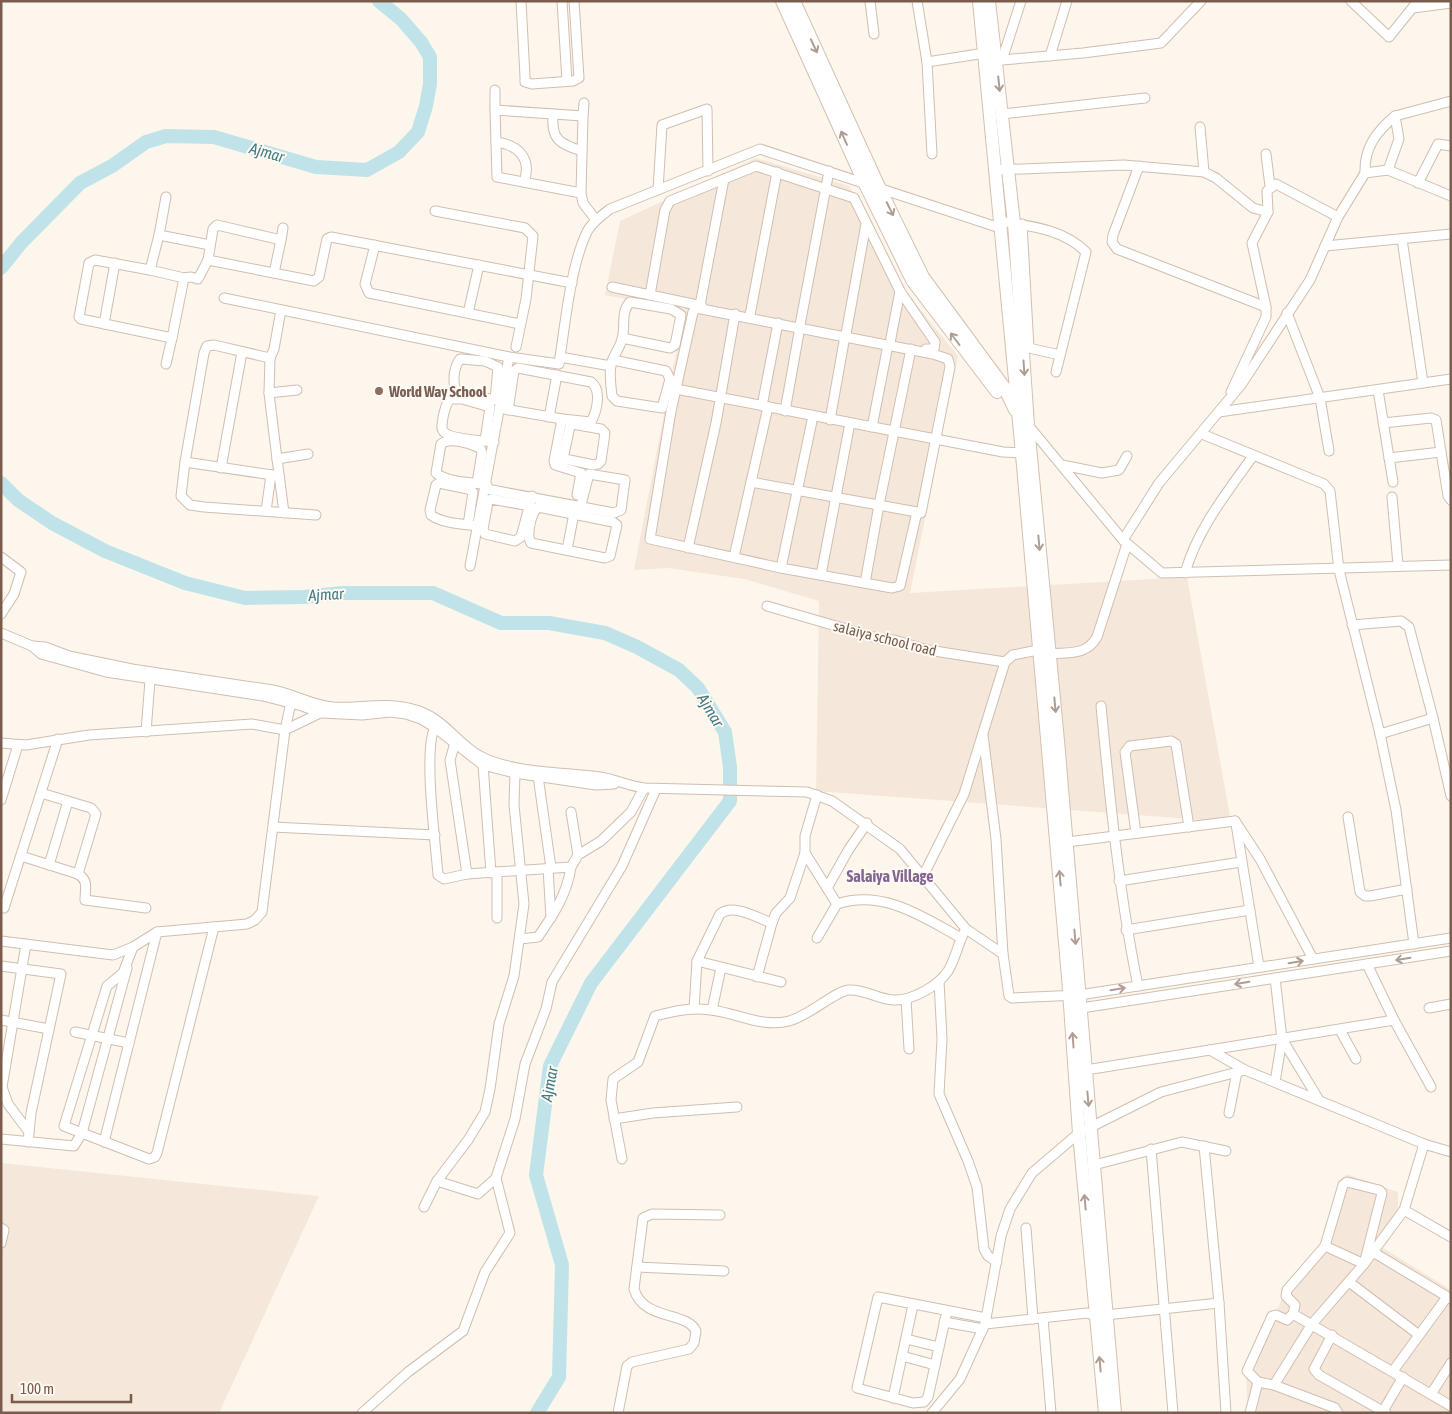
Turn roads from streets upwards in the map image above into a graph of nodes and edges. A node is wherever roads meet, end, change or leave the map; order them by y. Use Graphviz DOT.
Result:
graph roads {
  1 [pos="521,1"];
  2 [pos="562,1"];
  3 [pos="574,1"];
  4 [pos="782,1"];
  5 [pos="795,1"];
  6 [pos="870,1"];
  7 [pos="917,1"];
  8 [pos="979,1"];
  9 [pos="989,1"];
  10 [pos="1022,1"];
  11 [pos="1067,1"];
  12 [pos="1201,1"];
  13 [pos="1351,1"];
  14 [pos="1366,1"];
  15 [pos="1451,4"];
  16 [pos="1415,5"];
  17 [pos="1360,9"];
  18 [pos="874,34"];
  19 [pos="985,53"];
  20 [pos="1050,56"];
  21 [pos="999,61"];
  22 [pos="927,62"];
  23 [pos="567,81"];
  24 [pos="495,90"];
  25 [pos="1145,98"];
  26 [pos="1451,102"];
  27 [pos="584,103"];
  28 [pos="495,110"];
  29 [pos="554,114"];
  30 [pos="1002,114"];
  31 [pos="583,116"];
  32 [pos="1395,116"];
  33 [pos="1200,127"];
  34 [pos="496,142"];
  35 [pos="1451,146"];
  36 [pos="582,151"];
  37 [pos="932,154"];
  38 [pos="1266,154"];
  39 [pos="1139,166"];
  40 [pos="994,170"];
  41 [pos="1008,170"];
  42 [pos="1388,170"];
  43 [pos="708,171"];
  44 [pos="829,171"];
  45 [pos="777,172"];
  46 [pos="1204,172"];
  47 [pos="1365,173"];
  48 [pos="724,179"];
  49 [pos="524,182"];
  50 [pos="864,182"];
  51 [pos="1418,183"];
  52 [pos="1270,186"];
  53 [pos="826,187"];
  54 [pos="879,187"];
  55 [pos="658,190"];
  56 [pos="581,193"];
  57 [pos="1451,196"];
  58 [pos="166,197"];
  59 [pos="435,211"];
  60 [pos="1268,212"];
  61 [pos="1338,216"];
  62 [pos="596,220"];
  63 [pos="866,224"];
  64 [pos="999,224"];
  65 [pos="1018,224"];
  66 [pos="283,228"];
  67 [pos="1451,234"];
  68 [pos="159,235"];
  69 [pos="1402,238"];
  70 [pos="281,240"];
  71 [pos="210,245"];
  72 [pos="375,245"];
  73 [pos="1325,246"];
  74 [pos="208,260"];
  75 [pos="115,263"];
  76 [pos="479,265"];
  77 [pos="150,270"];
  78 [pos="274,273"];
  79 [pos="529,275"];
  80 [pos="184,278"];
  81 [pos="572,283"];
  82 [pos="612,287"];
  83 [pos="900,290"];
  84 [pos="650,295"];
  85 [pos="224,298"];
  86 [pos="700,305"];
  87 [pos="1266,307"];
  88 [pos="281,310"];
  89 [pos="468,313"];
  90 [pos="1287,313"];
  91 [pos="735,314"];
  92 [pos="750,315"];
  93 [pos="778,323"];
  94 [pos="104,324"];
  95 [pos="520,324"];
  96 [pos="800,326"];
  97 [pos="845,335"];
  98 [pos="172,338"];
  99 [pos="622,338"];
  100 [pos="889,344"];
  101 [pos="516,347"];
  102 [pos="911,349"];
  103 [pos="242,352"];
  104 [pos="1060,355"];
  105 [pos="560,357"];
  106 [pos="270,358"];
  107 [pos="510,358"];
  108 [pos="612,363"];
  109 [pos="166,364"];
  110 [pos="1056,372"];
  111 [pos="557,376"];
  112 [pos="1451,379"];
  113 [pos="1423,383"];
  114 [pos="676,389"];
  115 [pos="297,390"];
  116 [pos="1378,390"];
  117 [pos="1230,392"];
  118 [pos="269,393"];
  119 [pos="720,398"];
  120 [pos="1320,398"];
  121 [pos="1009,402"];
  122 [pos="501,405"];
  123 [pos="765,406"];
  124 [pos="785,411"];
  125 [pos="1017,412"];
  126 [pos="1219,412"];
  127 [pos="813,416"];
  128 [pos="549,417"];
  129 [pos="562,419"];
  130 [pos="830,420"];
  131 [pos="850,423"];
  132 [pos="1383,423"];
  133 [pos="1028,425"];
  134 [pos="872,427"];
  135 [pos="895,432"];
  136 [pos="1202,434"];
  137 [pos="936,438"];
  138 [pos="489,442"];
  139 [pos="1329,451"];
  140 [pos="1440,452"];
  141 [pos="1022,453"];
  142 [pos="308,454"];
  143 [pos="1127,456"];
  144 [pos="1253,456"];
  145 [pos="559,458"];
  146 [pos="1389,458"];
  147 [pos="277,459"];
  148 [pos="185,462"];
  149 [pos="1062,465"];
  150 [pos="222,468"];
  151 [pos="275,475"];
  152 [pos="751,482"];
  153 [pos="1393,482"];
  154 [pos="477,483"];
  155 [pos="487,487"];
  156 [pos="798,492"];
  157 [pos="1392,497"];
  158 [pos="834,498"];
  159 [pos="1451,500"];
  160 [pos="531,501"];
  161 [pos="879,505"];
  162 [pos="577,507"];
  163 [pos="266,511"];
  164 [pos="917,512"];
  165 [pos="284,513"];
  166 [pos="316,515"];
  167 [pos="468,525"];
  168 [pos="479,526"];
  169 [pos="1125,542"];
  170 [pos="688,548"];
  171 [pos="567,550"];
  172 [pos="1,557"];
  173 [pos="734,557"];
  174 [pos="1398,565"];
  175 [pos="1451,565"];
  176 [pos="470,566"];
  177 [pos="781,568"];
  178 [pos="1338,570"];
  179 [pos="1185,573"];
  180 [pos="821,575"];
  181 [pos="865,583"];
  182 [pos="767,606"];
  183 [pos="1,614"];
  184 [pos="1352,624"];
  185 [pos="1,633"];
  186 [pos="1045,660"];
  187 [pos="1004,662"];
  188 [pos="131,673"];
  189 [pos="150,680"];
  190 [pos="291,702"];
  191 [pos="1101,706"];
  192 [pos="322,710"];
  193 [pos="1433,718"];
  194 [pos="437,724"];
  195 [pos="285,730"];
  196 [pos="146,732"];
  197 [pos="983,733"];
  198 [pos="1380,734"];
  199 [pos="58,739"];
  200 [pos="1,743"];
  201 [pos="455,743"];
  202 [pos="18,745"];
  203 [pos="482,765"];
  204 [pos="515,773"];
  205 [pos="538,776"];
  206 [pos="619,784"];
  207 [pos="644,788"];
  208 [pos="656,789"];
  209 [pos="41,793"];
  210 [pos="817,795"];
  211 [pos="1451,796"];
  212 [pos="1,800"];
  213 [pos="68,801"];
  214 [pos="571,812"];
  215 [pos="1348,817"];
  216 [pos="1235,821"];
  217 [pos="867,823"];
  218 [pos="274,827"];
  219 [pos="1190,827"];
  220 [pos="1136,834"];
  221 [pos="435,835"];
  222 [pos="1113,836"];
  223 [pos="1067,842"];
  224 [pos="805,853"];
  225 [pos="578,854"];
  226 [pos="21,856"];
  227 [pos="1241,862"];
  228 [pos="49,864"];
  229 [pos="571,867"];
  230 [pos="549,868"];
  231 [pos="522,870"];
  232 [pos="494,872"];
  233 [pos="78,874"];
  234 [pos="467,874"];
  235 [pos="923,876"];
  236 [pos="1119,881"];
  237 [pos="827,888"];
  238 [pos="1406,889"];
  239 [pos="837,904"];
  240 [pos="4,908"];
  241 [pos="146,908"];
  242 [pos="1250,910"];
  243 [pos="497,918"];
  244 [pos="551,918"];
  245 [pos="772,923"];
  246 [pos="214,927"];
  247 [pos="966,929"];
  248 [pos="1126,930"];
  249 [pos="157,932"];
  250 [pos="817,938"];
  251 [pos="961,938"];
  252 [pos="1451,938"];
  253 [pos="520,939"];
  254 [pos="1,941"];
  255 [pos="26,944"];
  256 [pos="1414,944"];
  257 [pos="133,947"];
  258 [pos="1451,951"];
  259 [pos="1003,954"];
  260 [pos="1313,959"];
  261 [pos="697,961"];
  262 [pos="1367,964"];
  263 [pos="1,966"];
  264 [pos="1260,967"];
  265 [pos="721,968"];
  266 [pos="22,970"];
  267 [pos="757,977"];
  268 [pos="1275,978"];
  269 [pos="939,981"];
  270 [pos="781,982"];
  271 [pos="1138,986"];
  272 [pos="1075,995"];
  273 [pos="906,999"];
  274 [pos="1451,1004"];
  275 [pos="694,1008"];
  276 [pos="1429,1008"];
  277 [pos="1076,1009"];
  278 [pos="712,1010"];
  279 [pos="1,1020"];
  280 [pos="1394,1020"];
  281 [pos="12,1022"];
  282 [pos="49,1029"];
  283 [pos="1340,1030"];
  284 [pos="75,1032"];
  285 [pos="92,1037"];
  286 [pos="109,1039"];
  287 [pos="1282,1039"];
  288 [pos="129,1042"];
  289 [pos="909,1048"];
  290 [pos="1210,1050"];
  291 [pos="1356,1059"];
  292 [pos="1086,1070"];
  293 [pos="1241,1071"];
  294 [pos="1275,1082"];
  295 [pos="1432,1087"];
  296 [pos="1319,1100"];
  297 [pos="737,1107"];
  298 [pos="1229,1113"];
  299 [pos="614,1119"];
  300 [pos="1085,1130"];
  301 [pos="29,1132"];
  302 [pos="82,1133"];
  303 [pos="1,1139"];
  304 [pos="28,1142"];
  305 [pos="104,1142"];
  306 [pos="1424,1144"];
  307 [pos="1204,1146"];
  308 [pos="1152,1149"];
  309 [pos="1226,1152"];
  310 [pos="1451,1152"];
  311 [pos="622,1159"];
  312 [pos="1094,1165"];
  313 [pos="496,1178"];
  314 [pos="437,1181"];
  315 [pos="424,1207"];
  316 [pos="1404,1210"];
  317 [pos="720,1215"];
  318 [pos="1,1228"];
  319 [pos="1026,1228"];
  320 [pos="1451,1237"];
  321 [pos="1,1243"];
  322 [pos="1325,1246"];
  323 [pos="1373,1252"];
  324 [pos="997,1262"];
  325 [pos="1364,1264"];
  326 [pos="637,1266"];
  327 [pos="724,1271"];
  328 [pos="1349,1282"];
  329 [pos="1449,1298"];
  330 [pos="1219,1303"];
  331 [pos="913,1305"];
  332 [pos="1164,1307"];
  333 [pos="947,1311"];
  334 [pos="1293,1314"];
  335 [pos="1101,1315"];
  336 [pos="1043,1318"];
  337 [pos="1033,1319"];
  338 [pos="944,1322"];
  339 [pos="985,1324"];
  340 [pos="1312,1324"];
  341 [pos="1332,1335"];
  342 [pos="1419,1335"];
  343 [pos="906,1339"];
  344 [pos="939,1346"];
  345 [pos="902,1356"];
  346 [pos="1451,1363"];
  347 [pos="935,1364"];
  348 [pos="1393,1372"];
  349 [pos="1403,1377"];
  350 [pos="1258,1382"];
  351 [pos="1274,1385"];
  352 [pos="1431,1394"];
  353 [pos="893,1398"];
  354 [pos="1451,1406"];
  355 [pos="1385,1412"];
  356 [pos="362,1413"];
  357 [pos="618,1413"];
  358 [pos="932,1413"];
  359 [pos="1051,1413"];
  360 [pos="1105,1413"];
  361 [pos="1115,1413"];
  362 [pos="1173,1413"];
  363 [pos="1226,1413"];
  364 [pos="1250,1413"];
  365 [pos="1338,1413"];
  1 -- 23 [label="street"];
  2 -- 23 [label="street"];
  3 -- 23 [label="street"];
  50 -- 4 [label="street, one-way"];
  5 -- 54 [label="street, one-way"];
  6 -- 18 [label="street"];
  7 -- 22 [label="street"];
  8 -- 19 [label="street"];
  9 -- 21 [label="street"];
  10 -- 21 [label="street"];
  11 -- 20 [label="street"];
  12 -- 20 [label="street"];
  13 -- 17 [label="street"];
  14 -- 17 [label="street"];
  15 -- 16 [label="street"];
  16 -- 17 [label="street"];
  19 -- 22 [label="street"];
  19 -- 40 [label="street"];
  20 -- 21 [label="street"];
  21 -- 30 [label="street, one-way"];
  22 -- 37 [label="street"];
  24 -- 28 [label="street"];
  25 -- 30 [label="street"];
  26 -- 32 [label="street"];
  27 -- 31 [label="street"];
  28 -- 29 [label="street"];
  28 -- 34 [label="street"];
  29 -- 31 [label="street"];
  29 -- 36 [label="street"];
  30 -- 41 [label="street"];
  31 -- 36 [label="street"];
  32 -- 42 [label="street"];
  32 -- 47 [label="street"];
  33 -- 46 [label="street"];
  34 -- 49 [label="street"];
  34 -- 49 [label="street"];
  35 -- 51 [label="street"];
  36 -- 56 [label="street"];
  38 -- 52 [label="street"];
  39 -- 41 [label="street"];
  39 -- 46 [label="street"];
  39 -- 87 [label="street"];
  40 -- 41 [label="street"];
  40 -- 64 [label="street"];
  41 -- 65 [label="street"];
  42 -- 47 [label="street"];
  42 -- 51 [label="street"];
  43 -- 44 [label="street"];
  43 -- 55 [label="street"];
  43 -- 55 [label="street"];
  44 -- 50 [label="street"];
  44 -- 53 [label="street"];
  45 -- 48 [label="street"];
  45 -- 53 [label="street"];
  45 -- 92 [label="street"];
  46 -- 60 [label="street"];
  47 -- 61 [label="street"];
  48 -- 84 [label="street"];
  48 -- 86 [label="street"];
  49 -- 56 [label="street"];
  50 -- 54 [label="street"];
  121 -- 50 [label="street, one-way"];
  51 -- 57 [label="street"];
  52 -- 60 [label="street"];
  52 -- 61 [label="street"];
  53 -- 63 [label="street"];
  53 -- 96 [label="street"];
  54 -- 64 [label="street"];
  54 -- 121 [label="street, one-way"];
  55 -- 62 [label="street"];
  56 -- 62 [label="street"];
  58 -- 68 [label="street"];
  59 -- 79 [label="street"];
  60 -- 87 [label="street"];
  61 -- 73 [label="street"];
  62 -- 81 [label="street"];
  63 -- 83 [label="street"];
  63 -- 97 [label="street"];
  64 -- 65 [label="street"];
  64 -- 125 [label="street"];
  65 -- 104 [label="street"];
  65 -- 104 [label="street"];
  65 -- 133 [label="street, one-way"];
  66 -- 70 [label="street"];
  67 -- 69 [label="street"];
  68 -- 71 [label="street"];
  68 -- 77 [label="street"];
  69 -- 73 [label="street"];
  69 -- 113 [label="street"];
  70 -- 71 [label="street"];
  70 -- 78 [label="street"];
  71 -- 74 [label="street"];
  72 -- 76 [label="street"];
  72 -- 78 [label="street"];
  72 -- 89 [label="street"];
  73 -- 90 [label="street"];
  74 -- 78 [label="street"];
  74 -- 80 [label="street"];
  75 -- 77 [label="street"];
  75 -- 94 [label="street"];
  75 -- 94 [label="street"];
  76 -- 79 [label="street"];
  76 -- 89 [label="street"];
  77 -- 80 [label="street"];
  79 -- 81 [label="street"];
  79 -- 95 [label="street"];
  80 -- 98 [label="street"];
  81 -- 105 [label="street"];
  82 -- 84 [label="street"];
  83 -- 100 [label="street"];
  83 -- 100 [label="street"];
  84 -- 86 [label="street"];
  85 -- 88 [label="street"];
  86 -- 92 [label="street"];
  87 -- 117 [label="street"];
  88 -- 106 [label="street"];
  88 -- 107 [label="street"];
  89 -- 95 [label="street"];
  90 -- 120 [label="street"];
  90 -- 126 [label="street"];
  91 -- 93 [label="street"];
  91 -- 114 [label="street"];
  91 -- 119 [label="street"];
  92 -- 96 [label="street"];
  93 -- 96 [label="street"];
  93 -- 123 [label="street"];
  94 -- 98 [label="street"];
  95 -- 101 [label="street"];
  96 -- 97 [label="street"];
  96 -- 124 [label="street"];
  97 -- 100 [label="street"];
  97 -- 130 [label="street"];
  98 -- 109 [label="street"];
  99 -- 99 [label="street"];
  99 -- 108 [label="street"];
  100 -- 102 [label="street"];
  100 -- 134 [label="street"];
  102 -- 135 [label="street"];
  102 -- 137 [label="street"];
  103 -- 106 [label="street"];
  103 -- 148 [label="street"];
  103 -- 150 [label="street"];
  104 -- 110 [label="street"];
  105 -- 107 [label="street"];
  105 -- 108 [label="street"];
  106 -- 118 [label="street"];
  107 -- 122 [label="street"];
  108 -- 108 [label="street"];
  111 -- 122 [label="street"];
  111 -- 128 [label="street"];
  111 -- 129 [label="street"];
  112 -- 113 [label="street"];
  113 -- 116 [label="street"];
  114 -- 119 [label="street"];
  114 -- 170 [label="street"];
  115 -- 118 [label="street"];
  116 -- 120 [label="street"];
  116 -- 132 [label="street"];
  118 -- 147 [label="street"];
  119 -- 123 [label="street"];
  119 -- 170 [label="street"];
  120 -- 126 [label="street"];
  120 -- 139 [label="street"];
  121 -- 125 [label="street"];
  122 -- 122 [label="street"];
  122 -- 128 [label="street"];
  122 -- 138 [label="street"];
  123 -- 124 [label="street"];
  123 -- 152 [label="street"];
  124 -- 127 [label="street"];
  125 -- 133 [label="street"];
  125 -- 141 [label="street"];
  126 -- 136 [label="street"];
  127 -- 130 [label="street"];
  127 -- 156 [label="street"];
  128 -- 129 [label="street"];
  129 -- 145 [label="street"];
  130 -- 131 [label="street"];
  131 -- 134 [label="street"];
  131 -- 158 [label="street"];
  132 -- 140 [label="street"];
  132 -- 146 [label="street"];
  133 -- 149 [label="street"];
  133 -- 186 [label="street, one-way"];
  134 -- 135 [label="street"];
  135 -- 137 [label="street"];
  135 -- 161 [label="street"];
  136 -- 144 [label="street"];
  136 -- 169 [label="street"];
  137 -- 141 [label="street"];
  137 -- 164 [label="street"];
  138 -- 138 [label="street"];
  138 -- 155 [label="street"];
  140 -- 146 [label="street"];
  140 -- 159 [label="street"];
  141 -- 186 [label="street"];
  142 -- 147 [label="street"];
  143 -- 149 [label="street"];
  144 -- 178 [label="street"];
  144 -- 179 [label="street"];
  145 -- 145 [label="street"];
  145 -- 162 [label="street"];
  146 -- 153 [label="street"];
  147 -- 151 [label="street"];
  148 -- 150 [label="street"];
  148 -- 163 [label="street"];
  149 -- 169 [label="street"];
  150 -- 151 [label="street"];
  151 -- 163 [label="street"];
  151 -- 165 [label="street"];
  152 -- 156 [label="street"];
  152 -- 173 [label="street"];
  154 -- 154 [label="street"];
  154 -- 155 [label="street"];
  155 -- 160 [label="street"];
  155 -- 168 [label="street"];
  156 -- 158 [label="street"];
  156 -- 177 [label="street"];
  157 -- 174 [label="street"];
  158 -- 161 [label="street"];
  158 -- 180 [label="street"];
  160 -- 160 [label="street"];
  160 -- 162 [label="street"];
  161 -- 164 [label="street"];
  161 -- 181 [label="street"];
  162 -- 162 [label="street"];
  162 -- 171 [label="street"];
  162 -- 171 [label="street"];
  162 -- 171 [label="street"];
  163 -- 165 [label="street"];
  164 -- 181 [label="street"];
  165 -- 166 [label="street"];
  167 -- 167 [label="street"];
  167 -- 168 [label="street"];
  168 -- 176 [label="street"];
  169 -- 179 [label="street"];
  169 -- 186 [label="street"];
  170 -- 173 [label="street"];
  172 -- 183 [label="street"];
  173 -- 177 [label="street"];
  174 -- 175 [label="street"];
  174 -- 178 [label="street"];
  177 -- 180 [label="street"];
  178 -- 179 [label="street"];
  178 -- 184 [label="street"];
  180 -- 181 [label="street"];
  182 -- 187 [label="street, salaiya school road"];
  184 -- 193 [label="street"];
  184 -- 198 [label="street"];
  185 -- 188 [label="street"];
  186 -- 187 [label="street"];
  186 -- 223 [label="street, one-way"];
  272 -- 186 [label="street, one-way"];
  187 -- 197 [label="street"];
  188 -- 189 [label="street"];
  188 -- 192 [label="street"];
  189 -- 190 [label="street"];
  189 -- 196 [label="street"];
  190 -- 192 [label="street"];
  190 -- 195 [label="street"];
  191 -- 222 [label="street"];
  192 -- 194 [label="street"];
  192 -- 195 [label="street"];
  193 -- 198 [label="street"];
  193 -- 211 [label="street"];
  194 -- 201 [label="street"];
  194 -- 206 [label="street"];
  194 -- 221 [label="street"];
  195 -- 196 [label="street"];
  195 -- 218 [label="street"];
  196 -- 199 [label="street"];
  197 -- 235 [label="street"];
  197 -- 259 [label="street"];
  198 -- 238 [label="street"];
  199 -- 202 [label="street"];
  199 -- 209 [label="street"];
  200 -- 202 [label="street"];
  201 -- 203 [label="street"];
  201 -- 234 [label="street"];
  202 -- 212 [label="street"];
  203 -- 204 [label="street"];
  203 -- 232 [label="street"];
  204 -- 205 [label="street"];
  204 -- 231 [label="street"];
  205 -- 206 [label="street"];
  205 -- 230 [label="street"];
  206 -- 207 [label="street"];
  207 -- 208 [label="street"];
  207 -- 225 [label="street"];
  208 -- 210 [label="street"];
  208 -- 313 [label="street"];
  209 -- 213 [label="street"];
  209 -- 226 [label="street"];
  210 -- 217 [label="street"];
  210 -- 224 [label="street"];
  213 -- 228 [label="street"];
  213 -- 233 [label="street"];
  214 -- 225 [label="street"];
  215 -- 238 [label="street"];
  216 -- 219 [label="street"];
  216 -- 227 [label="street"];
  216 -- 260 [label="street"];
  217 -- 235 [label="street"];
  217 -- 237 [label="street"];
  218 -- 221 [label="street"];
  218 -- 246 [label="street"];
  219 -- 220 [label="street"];
  219 -- 220 [label="street"];
  220 -- 222 [label="street"];
  221 -- 234 [label="street"];
  222 -- 223 [label="street"];
  222 -- 236 [label="street"];
  223 -- 272 [label="street, one-way"];
  224 -- 237 [label="street"];
  224 -- 245 [label="street"];
  225 -- 229 [label="street"];
  226 -- 228 [label="street"];
  226 -- 240 [label="street"];
  227 -- 236 [label="street"];
  227 -- 242 [label="street"];
  228 -- 233 [label="street"];
  229 -- 230 [label="street"];
  229 -- 244 [label="street"];
  230 -- 231 [label="street"];
  230 -- 244 [label="street"];
  231 -- 232 [label="street"];
  231 -- 253 [label="street"];
  232 -- 234 [label="street"];
  232 -- 243 [label="street"];
  233 -- 241 [label="street"];
  235 -- 247 [label="street"];
  236 -- 248 [label="street"];
  237 -- 239 [label="street"];
  238 -- 256 [label="street"];
  239 -- 250 [label="street"];
  239 -- 251 [label="street"];
  242 -- 248 [label="street"];
  242 -- 264 [label="street"];
  244 -- 253 [label="street"];
  245 -- 261 [label="street"];
  245 -- 267 [label="street"];
  246 -- 249 [label="street"];
  246 -- 305 [label="street"];
  247 -- 251 [label="street"];
  247 -- 259 [label="street"];
  248 -- 271 [label="street"];
  249 -- 257 [label="street"];
  249 -- 288 [label="street"];
  251 -- 269 [label="street"];
  252 -- 256 [label="street"];
  253 -- 314 [label="street"];
  254 -- 255 [label="street"];
  255 -- 257 [label="street"];
  255 -- 266 [label="street"];
  256 -- 260 [label="street"];
  257 -- 285 [label="street"];
  257 -- 286 [label="street"];
  258 -- 262 [label="street, one-way"];
  259 -- 272 [label="street"];
  264 -- 260 [label="street, one-way"];
  261 -- 265 [label="street"];
  261 -- 275 [label="street"];
  262 -- 268 [label="street"];
  262 -- 280 [label="street"];
  263 -- 266 [label="street"];
  264 -- 271 [label="street"];
  265 -- 267 [label="street"];
  265 -- 278 [label="street"];
  266 -- 281 [label="street"];
  266 -- 282 [label="street"];
  267 -- 270 [label="street"];
  268 -- 277 [label="street, one-way"];
  268 -- 287 [label="street"];
  269 -- 273 [label="street"];
  269 -- 324 [label="street"];
  272 -- 271 [label="street, one-way"];
  272 -- 277 [label="street"];
  273 -- 278 [label="street"];
  273 -- 289 [label="street"];
  274 -- 276 [label="street"];
  275 -- 278 [label="street"];
  275 -- 299 [label="street"];
  277 -- 292 [label="street"];
  300 -- 277 [label="street, one-way"];
  279 -- 281 [label="street"];
  280 -- 283 [label="street"];
  280 -- 295 [label="street"];
  281 -- 282 [label="street"];
  281 -- 301 [label="street"];
  282 -- 301 [label="street"];
  283 -- 287 [label="street"];
  283 -- 291 [label="street"];
  284 -- 285 [label="street"];
  285 -- 286 [label="street"];
  285 -- 302 [label="street"];
  286 -- 288 [label="street"];
  286 -- 302 [label="street"];
  287 -- 290 [label="street"];
  287 -- 294 [label="street"];
  287 -- 296 [label="street"];
  288 -- 305 [label="street"];
  290 -- 292 [label="street"];
  290 -- 293 [label="street"];
  292 -- 300 [label="street, one-way"];
  293 -- 294 [label="street"];
  293 -- 298 [label="street"];
  293 -- 300 [label="street"];
  294 -- 296 [label="street"];
  296 -- 306 [label="street"];
  297 -- 299 [label="street"];
  299 -- 311 [label="street"];
  300 -- 312 [label="street"];
  300 -- 324 [label="street"];
  335 -- 300 [label="street, one-way"];
  301 -- 304 [label="street"];
  302 -- 304 [label="street"];
  302 -- 305 [label="street"];
  303 -- 304 [label="street"];
  306 -- 310 [label="street"];
  306 -- 316 [label="street"];
  307 -- 308 [label="street"];
  307 -- 309 [label="street"];
  307 -- 330 [label="street"];
  308 -- 312 [label="street"];
  308 -- 332 [label="street"];
  312 -- 335 [label="street"];
  313 -- 314 [label="street"];
  313 -- 356 [label="street"];
  314 -- 315 [label="street"];
  316 -- 320 [label="street"];
  316 -- 323 [label="street"];
  317 -- 326 [label="street"];
  318 -- 321 [label="street"];
  319 -- 337 [label="street"];
  322 -- 325 [label="street"];
  322 -- 325 [label="street"];
  322 -- 334 [label="street"];
  323 -- 325 [label="street"];
  323 -- 329 [label="street"];
  324 -- 339 [label="street"];
  325 -- 328 [label="street"];
  326 -- 327 [label="street"];
  326 -- 357 [label="street"];
  328 -- 340 [label="street"];
  328 -- 342 [label="street"];
  329 -- 342 [label="street"];
  330 -- 332 [label="street"];
  330 -- 363 [label="street"];
  331 -- 333 [label="street"];
  331 -- 343 [label="street"];
  331 -- 353 [label="street"];
  332 -- 335 [label="street"];
  332 -- 362 [label="street"];
  333 -- 338 [label="street"];
  333 -- 339 [label="street"];
  334 -- 340 [label="street"];
  334 -- 350 [label="street"];
  335 -- 336 [label="street"];
  360 -- 335 [label="street, one-way"];
  335 -- 361 [label="street"];
  336 -- 337 [label="street"];
  336 -- 359 [label="street"];
  337 -- 339 [label="street"];
  338 -- 339 [label="street"];
  338 -- 344 [label="street"];
  339 -- 358 [label="street"];
  340 -- 341 [label="street"];
  340 -- 351 [label="street"];
  341 -- 348 [label="street"];
  341 -- 355 [label="street"];
  342 -- 348 [label="street"];
  343 -- 344 [label="street"];
  343 -- 345 [label="street"];
  344 -- 347 [label="street"];
  345 -- 347 [label="street"];
  345 -- 353 [label="street"];
  346 -- 352 [label="street"];
  347 -- 353 [label="street"];
  348 -- 349 [label="street"];
  349 -- 352 [label="street"];
  349 -- 355 [label="street"];
  350 -- 351 [label="street"];
  350 -- 364 [label="street"];
  351 -- 365 [label="street"];
  352 -- 354 [label="street"];
}
